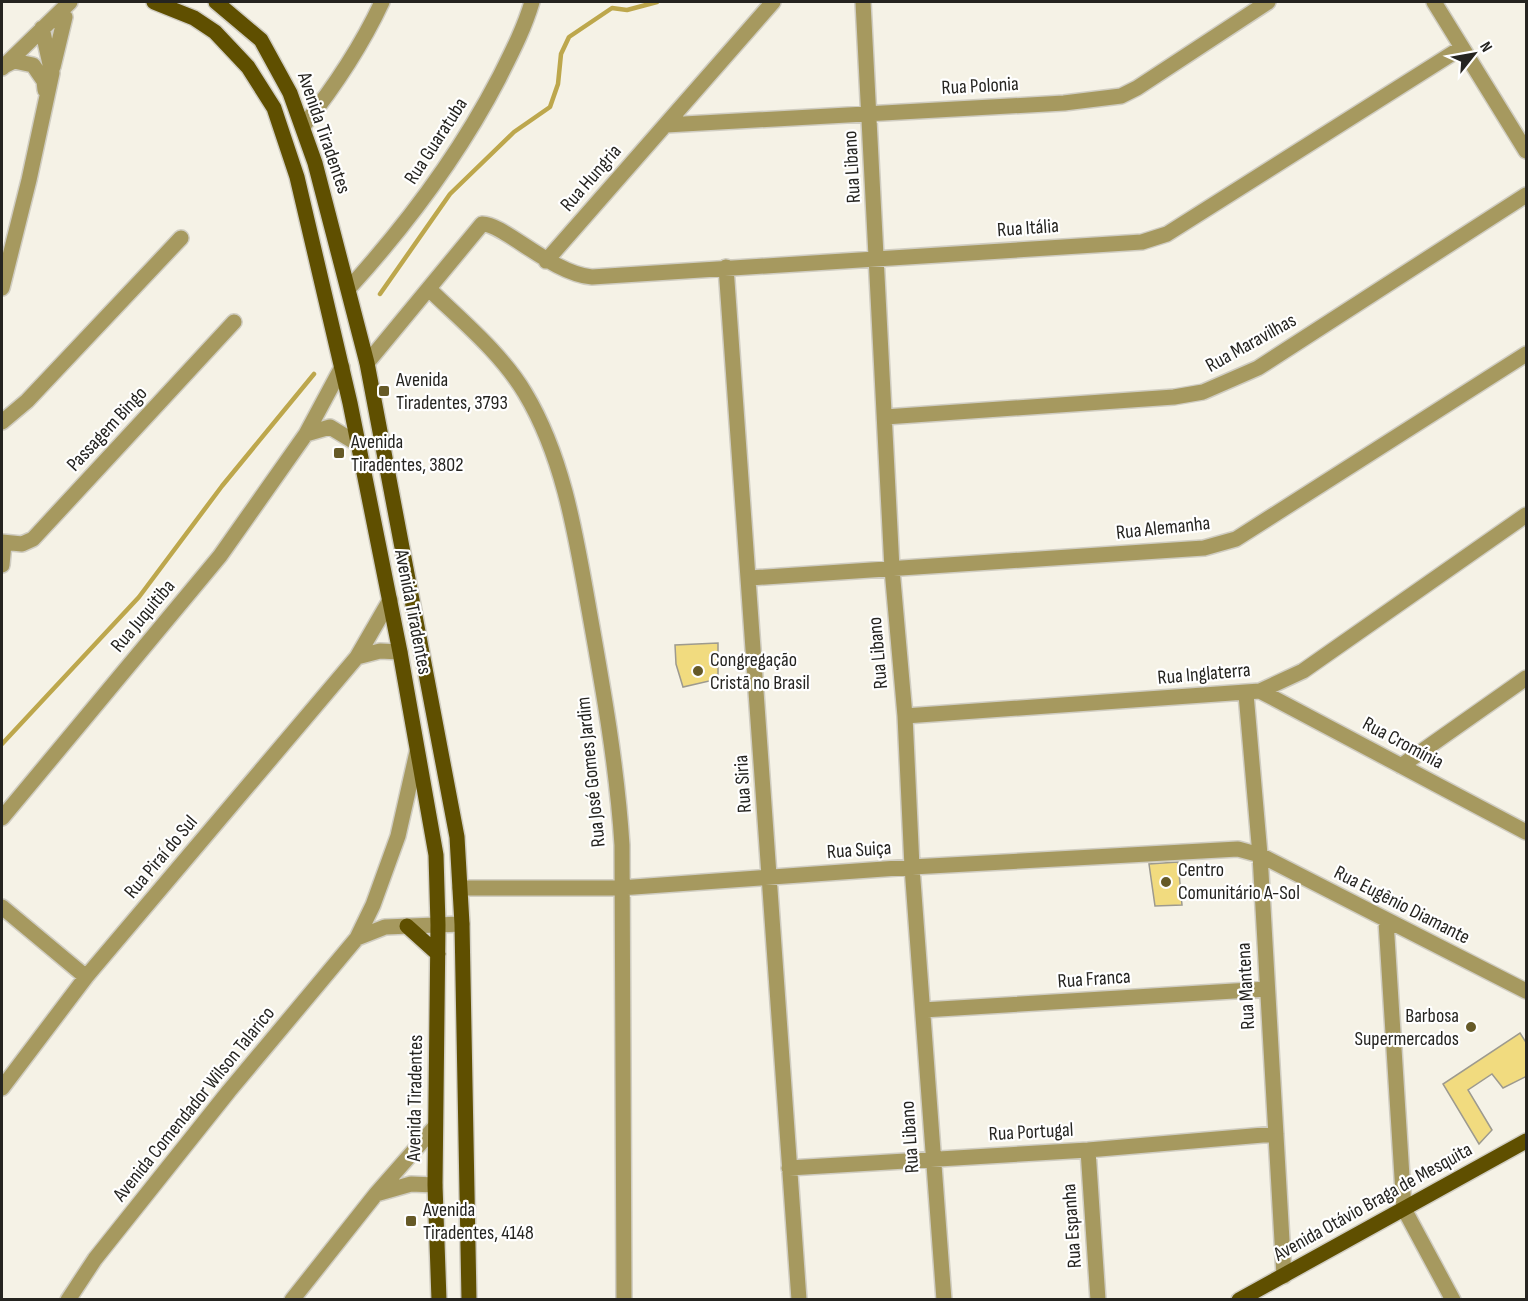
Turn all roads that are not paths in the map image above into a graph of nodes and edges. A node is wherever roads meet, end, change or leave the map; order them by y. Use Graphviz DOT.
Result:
graph roads {
  1 [pos="70,2"];
  2 [pos="154,2"];
  3 [pos="216,2"];
  4 [pos="382,2"];
  5 [pos="532,2"];
  6 [pos="773,2"];
  7 [pos="863,2"];
  8 [pos="1268,2"];
  9 [pos="1434,2"];
  10 [pos="65,17"];
  11 [pos="42,28"];
  12 [pos="1461,48"];
  13 [pos="2,68"];
  14 [pos="51,73"];
  15 [pos="46,102"];
  16 [pos="870,113"];
  17 [pos="304,125"];
  18 [pos="666,126"];
  19 [pos="1527,151"];
  20 [pos="1527,195"];
  21 [pos="181,238"];
  22 [pos="878,259"];
  23 [pos="546,261"];
  24 [pos="726,267"];
  25 [pos="350,287"];
  26 [pos="2,288"];
  27 [pos="430,290"];
  28 [pos="234,322"];
  29 [pos="1527,354"];
  30 [pos="367,363"];
  31 [pos="342,367"];
  32 [pos="885,417"];
  33 [pos="2,422"];
  34 [pos="306,434"];
  35 [pos="358,444"];
  36 [pos="1527,515"];
  37 [pos="3,543"];
  38 [pos="2,565"];
  39 [pos="892,569"];
  40 [pos="750,578"];
  41 [pos="390,600"];
  42 [pos="400,651"];
  43 [pos="357,657"];
  44 [pos="1527,678"];
  45 [pos="1253,693"];
  46 [pos="905,716"];
  47 [pos="417,752"];
  48 [pos="1401,766"];
  49 [pos="2,818"];
  50 [pos="1527,832"];
  51 [pos="1260,855"];
  52 [pos="912,867"];
  53 [pos="770,878"];
  54 [pos="460,888"];
  55 [pos="620,888"];
  56 [pos="2,907"];
  57 [pos="1386,921"];
  58 [pos="462,924"];
  59 [pos="438,925"];
  60 [pos="407,926"];
  61 [pos="357,938"];
  62 [pos="438,954"];
  63 [pos="86,977"];
  64 [pos="1267,989"];
  65 [pos="1527,991"];
  66 [pos="923,1010"];
  67 [pos="2,1088"];
  68 [pos="435,1128"];
  69 [pos="1276,1134"];
  70 [pos="1526,1143"];
  71 [pos="1088,1150"];
  72 [pos="932,1159"];
  73 [pos="789,1168"];
  74 [pos="435,1185"];
  75 [pos="376,1194"];
  76 [pos="1404,1209"];
  77 [pos="1284,1276"];
  78 [pos="68,1299"];
  79 [pos="292,1299"];
  80 [pos="439,1299"];
  81 [pos="469,1299"];
  82 [pos="624,1299"];
  83 [pos="799,1299"];
  84 [pos="944,1299"];
  85 [pos="1098,1299"];
  86 [pos="1239,1299"];
  87 [pos="1453,1299"];
  1 -- 11 [label="street"];
  2 -- 31 [label="main road, Avenida Tiradentes"];
  3 -- 17 [label="main road, Avenida Tiradentes"];
  4 -- 17 [label="street"];
  5 -- 25 [label="street, Rua Guaratuba"];
  6 -- 18 [label="street, Rua Hungria"];
  7 -- 16 [label="street, Rua Libano"];
  8 -- 16 [label="street, Rua Polonia"];
  9 -- 12 [label="street"];
  10 -- 14 [label="street"];
  11 -- 13 [label="street"];
  11 -- 14 [label="street"];
  12 -- 19 [label="street"];
  12 -- 22 [label="street, Rua Itália"];
  13 -- 15 [label="street"];
  14 -- 15 [label="street"];
  15 -- 26 [label="street"];
  16 -- 18 [label="street, Rua Polonia"];
  16 -- 22 [label="street, Rua Libano"];
  17 -- 25 [label="main road, Avenida Tiradentes"];
  18 -- 23 [label="street, Rua Hungria"];
  20 -- 32 [label="street, Rua Maravilhas"];
  21 -- 33 [label="street"];
  22 -- 24 [label="street, Rua Itália"];
  22 -- 32 [label="street, Rua Libano"];
  23 -- 24 [label="street, Rua Itália"];
  23 -- 27 [label="street"];
  24 -- 40 [label="street, Rua Siria"];
  25 -- 30 [label="main road, Avenida Tiradentes"];
  27 -- 30 [label="street"];
  27 -- 55 [label="street, Rua José Gomes Jardim"];
  28 -- 37 [label="street, Passagem Bingo"];
  29 -- 39 [label="street, Rua Alemanha"];
  30 -- 54 [label="main road, Avenida Tiradentes"];
  31 -- 34 [label="street, Rua Juquitiba"];
  31 -- 35 [label="main road, Avenida Tiradentes"];
  32 -- 39 [label="street, Rua Libano"];
  34 -- 35 [label="street"];
  34 -- 49 [label="street, Rua Juquitiba"];
  35 -- 41 [label="main road, Avenida Tiradentes"];
  36 -- 45 [label="street, Rua Inglaterra"];
  37 -- 38 [label="street"];
  39 -- 40 [label="street, Rua Alemanha"];
  39 -- 46 [label="street, Rua Libano"];
  40 -- 53 [label="street, Rua Siria"];
  41 -- 42 [label="main road, Avenida Tiradentes"];
  41 -- 43 [label="street, Rua Piraí do Sul"];
  42 -- 43 [label="street"];
  42 -- 47 [label="main road, Avenida Tiradentes"];
  43 -- 63 [label="street, Rua Piraí do Sul"];
  44 -- 48 [label="street"];
  45 -- 46 [label="street, Rua Inglaterra"];
  45 -- 48 [label="street, Rua Cromínia"];
  45 -- 51 [label="street, Rua Mantena"];
  46 -- 52 [label="street, Rua Libano"];
  47 -- 59 [label="main road, Avenida Tiradentes"];
  47 -- 61 [label="street, Avenida Comendador Wilson Talarico"];
  48 -- 50 [label="street, Rua Cromínia"];
  51 -- 52 [label="street, Rua Suiça"];
  51 -- 57 [label="street, Rua Eugênio Diamante"];
  51 -- 64 [label="street, Rua Mantena"];
  52 -- 53 [label="street, Rua Suiça"];
  52 -- 66 [label="street, Rua Libano"];
  53 -- 55 [label="street, Rua Suiça"];
  53 -- 73 [label="street, Rua Siria"];
  54 -- 55 [label="street, Rua Suiça"];
  54 -- 58 [label="main road, Avenida Tiradentes"];
  55 -- 82 [label="street, Rua José Gomes Jardim"];
  56 -- 63 [label="street"];
  57 -- 65 [label="street, Rua Eugênio Diamante"];
  57 -- 76 [label="street"];
  58 -- 59 [label="street, Avenida Comendador Wilson Talarico"];
  58 -- 81 [label="main road, Avenida Tiradentes"];
  59 -- 60 [label="street, Avenida Comendador Wilson Talarico"];
  59 -- 62 [label="main road, Avenida Tiradentes"];
  60 -- 61 [label="street, Avenida Comendador Wilson Talarico"];
  60 -- 62 [label="main road"];
  61 -- 78 [label="street, Avenida Comendador Wilson Talarico"];
  62 -- 68 [label="main road, Avenida Tiradentes"];
  63 -- 67 [label="street, Rua Piraí do Sul"];
  64 -- 66 [label="street, Rua Franca"];
  64 -- 69 [label="street, Rua Mantena"];
  66 -- 72 [label="street, Rua Libano"];
  68 -- 74 [label="main road, Avenida Tiradentes"];
  68 -- 75 [label="street"];
  69 -- 71 [label="street, Rua Portugal"];
  69 -- 77 [label="street, Rua Mantena"];
  70 -- 76 [label="main road, Avenida Otávio Braga de Mesquita"];
  71 -- 72 [label="street, Rua Portugal"];
  71 -- 85 [label="street, Rua Espanha"];
  72 -- 73 [label="street, Rua Portugal"];
  72 -- 84 [label="street, Rua Libano"];
  73 -- 83 [label="street, Rua Siria"];
  74 -- 75 [label="street"];
  74 -- 80 [label="main road, Avenida Tiradentes"];
  75 -- 79 [label="street"];
  76 -- 77 [label="main road, Avenida Otávio Braga de Mesquita"];
  76 -- 87 [label="street"];
  77 -- 86 [label="main road, Avenida Otávio Braga de Mesquita"];
}
